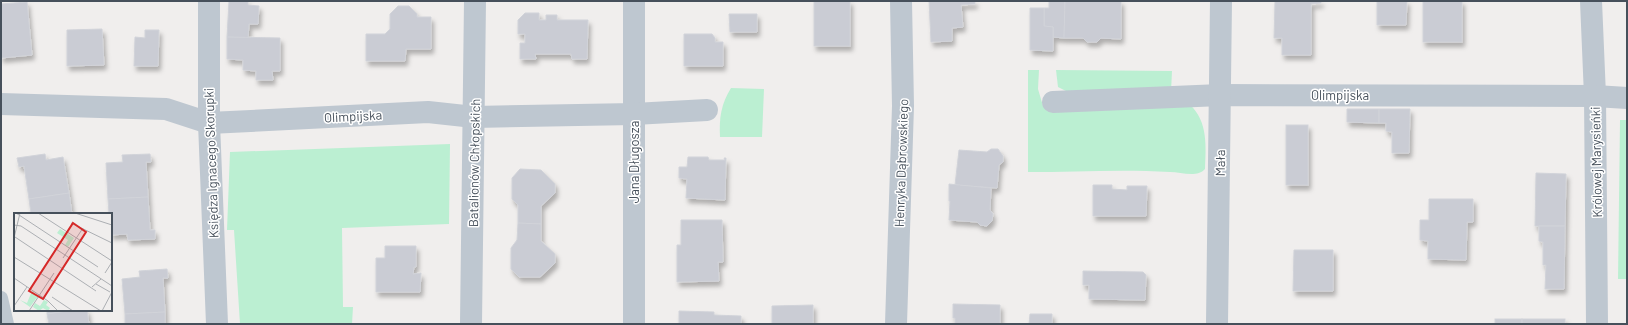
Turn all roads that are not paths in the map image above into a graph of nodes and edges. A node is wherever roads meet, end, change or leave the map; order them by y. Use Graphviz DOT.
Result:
graph roads {
  1 [pos="209,1"];
  2 [pos="475,1"];
  3 [pos="634,1"];
  4 [pos="902,1"];
  5 [pos="1222,1"];
  6 [pos="1591,1"];
  7 [pos="1221,95"];
  8 [pos="1595,96"];
  9 [pos="1627,98"];
  10 [pos="1053,102"];
  11 [pos="1,104"];
  12 [pos="708,110"];
  13 [pos="634,114"];
  14 [pos="474,117"];
  15 [pos="209,123"];
  16 [pos="1,298"];
  17 [pos="7,324"];
  18 [pos="217,324"];
  19 [pos="471,324"];
  20 [pos="634,324"];
  21 [pos="896,324"];
  22 [pos="1217,324"];
  23 [pos="1597,324"];
  1 -- 15 [label="street, Księdza Ignacego Skorupki"];
  2 -- 14 [label="street, Batalionów Chłopskich"];
  3 -- 13 [label="street, Jana Długosza"];
  4 -- 21 [label="street, Henryka Dąbrowskiego"];
  5 -- 7 [label="street, Mała"];
  6 -- 8 [label="street, Królowej Marysieńki"];
  7 -- 8 [label="street, Olimpijska"];
  7 -- 10 [label="street, Olimpijska"];
  7 -- 22 [label="street, Mała"];
  8 -- 9 [label="street, Olimpijska"];
  8 -- 23 [label="street, Królowej Marysieńki"];
  11 -- 15 [label="street, Olimpijska"];
  12 -- 13 [label="street, Olimpijska"];
  13 -- 14 [label="street, Olimpijska"];
  13 -- 20 [label="street, Jana Długosza"];
  14 -- 15 [label="street, Olimpijska"];
  14 -- 19 [label="street, Batalionów Chłopskich"];
  15 -- 18 [label="street, Księdza Ignacego Skorupki"];
  16 -- 17 [label="lane"];
}
